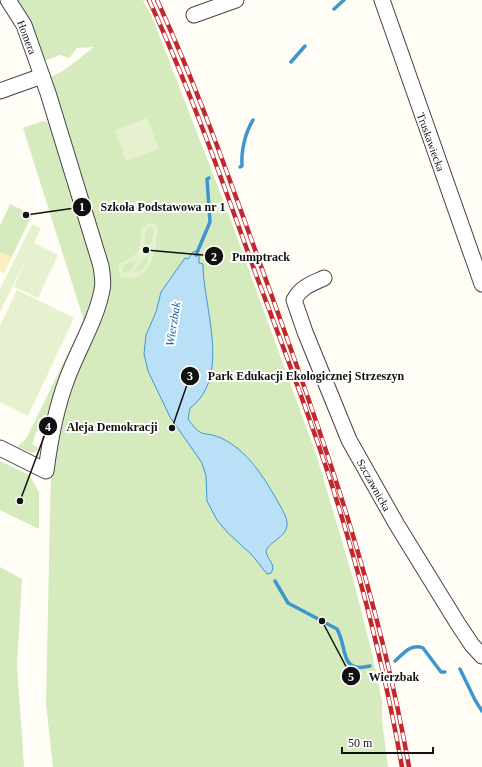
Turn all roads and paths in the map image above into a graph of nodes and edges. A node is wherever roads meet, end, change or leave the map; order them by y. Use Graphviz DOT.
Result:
graph roads {
  1 [pos="8,0"];
  2 [pos="236,0"];
  3 [pos="382,0"];
  4 [pos="194,15"];
  5 [pos="42,76"];
  6 [pos="0,91"];
  7 [pos="324,278"];
  8 [pos="482,284"];
  9 [pos="0,448"];
  10 [pos="482,656"];
  1 -- 5 [label="street, Homera"];
  2 -- 4 [label="street"];
  3 -- 8 [label="street, Truskawiecka"];
  5 -- 6 [label="street"];
  5 -- 9 [label="street, Homera"];
  7 -- 10 [label="street, Szczawnicka"];
}
